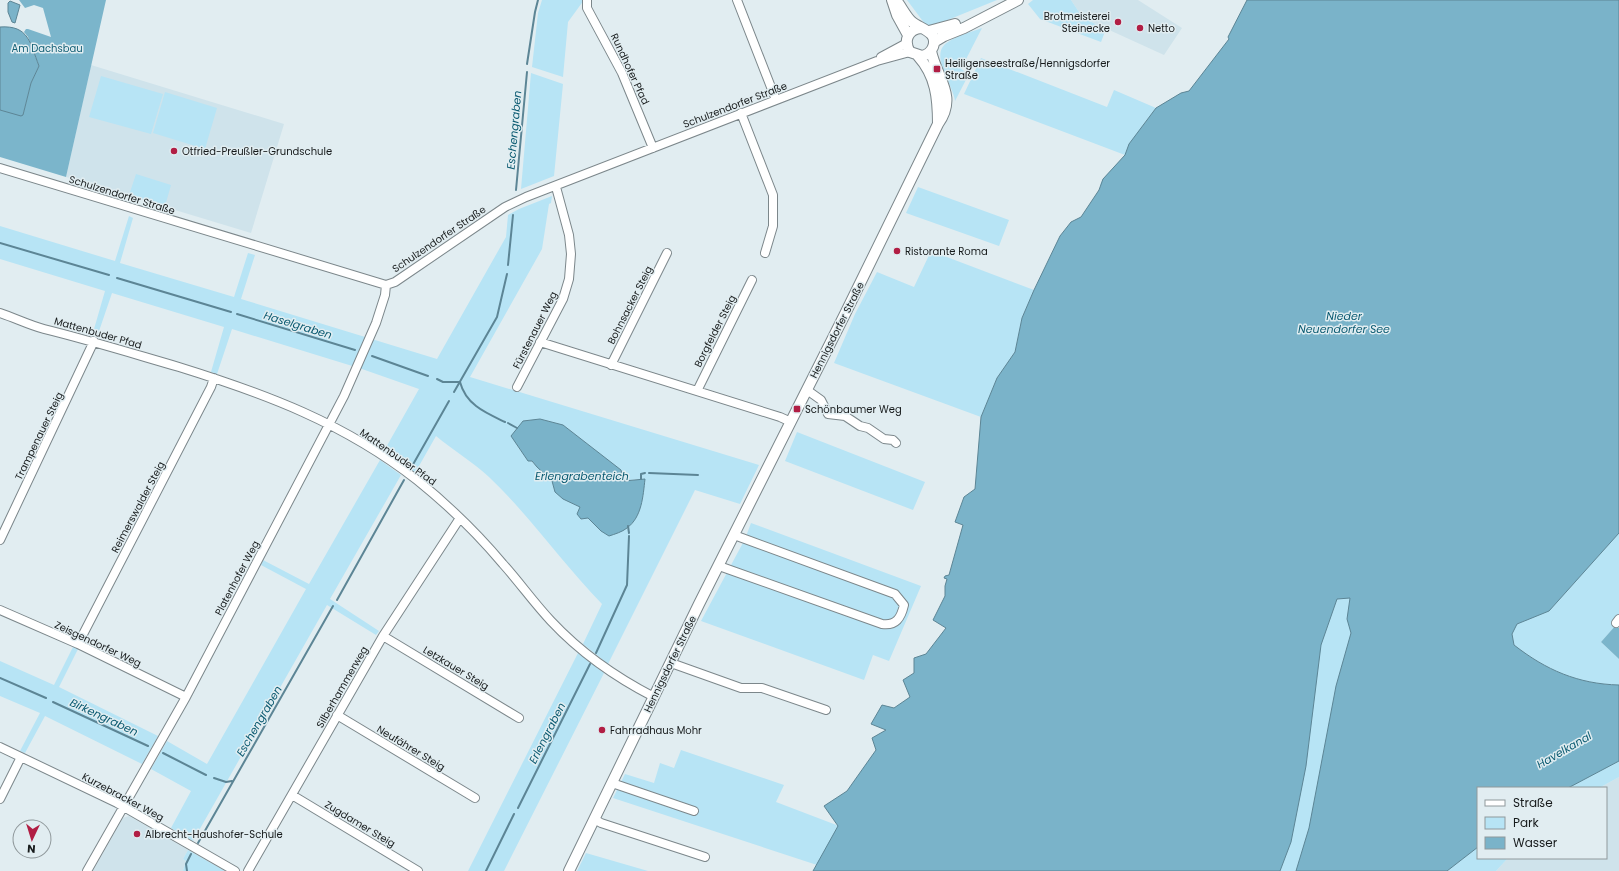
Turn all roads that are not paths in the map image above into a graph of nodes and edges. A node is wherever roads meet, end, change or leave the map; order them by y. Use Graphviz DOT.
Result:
graph roads {
  1 [pos="587,0"];
  2 [pos="737,0"];
  3 [pos="892,0"];
  4 [pos="896,0"];
  5 [pos="1018,0"];
  6 [pos="966,24"];
  7 [pos="925,30"];
  8 [pos="911,46"];
  9 [pos="933,47"];
  10 [pos="776,100"];
  11 [pos="741,113"];
  12 [pos="938,124"];
  13 [pos="653,148"];
  14 [pos="0,168"];
  15 [pos="556,186"];
  16 [pos="666,253"];
  17 [pos="765,253"];
  18 [pos="752,280"];
  19 [pos="386,285"];
  20 [pos="0,313"];
  21 [pos="94,342"];
  22 [pos="540,342"];
  23 [pos="612,365"];
  24 [pos="214,378"];
  25 [pos="517,387"];
  26 [pos="807,390"];
  27 [pos="697,391"];
  28 [pos="791,422"];
  29 [pos="329,423"];
  30 [pos="896,443"];
  31 [pos="460,518"];
  32 [pos="734,535"];
  33 [pos="0,540"];
  34 [pos="719,566"];
  35 [pos="0,610"];
  36 [pos="383,636"];
  37 [pos="78,644"];
  38 [pos="671,662"];
  39 [pos="654,697"];
  40 [pos="186,698"];
  41 [pos="826,710"];
  42 [pos="337,715"];
  43 [pos="519,718"];
  44 [pos="0,747"];
  45 [pos="21,757"];
  46 [pos="612,783"];
  47 [pos="292,795"];
  48 [pos="475,798"];
  49 [pos="0,799"];
  50 [pos="124,808"];
  51 [pos="694,811"];
  52 [pos="594,819"];
  53 [pos="705,857"];
  54 [pos="87,871"];
  55 [pos="234,871"];
  56 [pos="248,871"];
  57 [pos="418,871"];
  58 [pos="569,871"];
  1 -- 13 [label="street, Rundhofer Pfad"];
  2 -- 10 [label="street"];
  3 -- 8 [label="main road, Hennigsdorfer Straße"];
  4 -- 7 [label="main road"];
  5 -- 6 [label="main road"];
  6 -- 7 [label="main road"];
  6 -- 9 [label="main road"];
  7 -- 8 [label="main road"];
  7 -- 9 [label="main road"];
  8 -- 9 [label="main road"];
  8 -- 10 [label="street, Schulzendorfer Straße"];
  8 -- 12 [label="main road, Hennigsdorfer Straße"];
  9 -- 12 [label="main road, Hennigsdorfer Straße"];
  10 -- 11 [label="street, Schulzendorfer Straße"];
  11 -- 13 [label="street, Schulzendorfer Straße"];
  11 -- 17 [label="street"];
  12 -- 26 [label="main road, Hennigsdorfer Straße"];
  13 -- 15 [label="street, Schulzendorfer Straße"];
  14 -- 19 [label="street, Schulzendorfer Straße"];
  15 -- 19 [label="street, Schulzendorfer Straße"];
  15 -- 22 [label="street, Fürstenauer Weg"];
  16 -- 23 [label="street, Bohnsacker Steig"];
  18 -- 27 [label="street, Borgfelder Steig"];
  19 -- 29 [label="street, Platenhofer Weg"];
  20 -- 21 [label="street, Mattenbuder Pfad"];
  21 -- 24 [label="street, Mattenbuder Pfad"];
  21 -- 33 [label="street, Trampenauer Steig"];
  22 -- 23 [label="street"];
  22 -- 25 [label="street, Fürstenauer Weg"];
  23 -- 27 [label="street"];
  24 -- 29 [label="street, Mattenbuder Pfad"];
  24 -- 37 [label="street, Reimerswalder Steig"];
  26 -- 28 [label="main road, Hennigsdorfer Straße"];
  26 -- 30 [label="street"];
  27 -- 28 [label="street"];
  28 -- 32 [label="main road, Hennigsdorfer Straße"];
  29 -- 31 [label="street, Mattenbuder Pfad"];
  29 -- 40 [label="street, Platenhofer Weg"];
  31 -- 36 [label="street, Silberhammerweg"];
  31 -- 39 [label="street, Mattenbuder Pfad"];
  32 -- 34 [label="main road, Hennigsdorfer Straße"];
  32 -- 34 [label="street"];
  34 -- 38 [label="main road, Hennigsdorfer Straße"];
  35 -- 37 [label="street, Zeisgendorfer Weg"];
  36 -- 42 [label="street, Silberhammerweg"];
  36 -- 43 [label="street, Letzkauer Steig"];
  37 -- 40 [label="street, Zeisgendorfer Weg"];
  38 -- 39 [label="main road, Hennigsdorfer Straße"];
  38 -- 41 [label="street"];
  39 -- 46 [label="main road, Hennigsdorfer Straße"];
  40 -- 50 [label="street, Platenhofer Weg"];
  42 -- 47 [label="street, Silberhammerweg"];
  42 -- 48 [label="street, Neufährer Steig"];
  44 -- 45 [label="street, Kurzebracker Weg"];
  45 -- 49 [label="street"];
  45 -- 50 [label="street, Kurzebracker Weg"];
  46 -- 51 [label="street"];
  46 -- 52 [label="main road, Hennigsdorfer Straße"];
  47 -- 56 [label="street, Silberhammerweg"];
  47 -- 57 [label="street, Zugdamer Steig"];
  50 -- 54 [label="street, Platenhofer Weg"];
  50 -- 55 [label="street, Kurzebracker Weg"];
  52 -- 53 [label="street"];
  52 -- 58 [label="main road, Hennigsdorfer Straße"];
}
